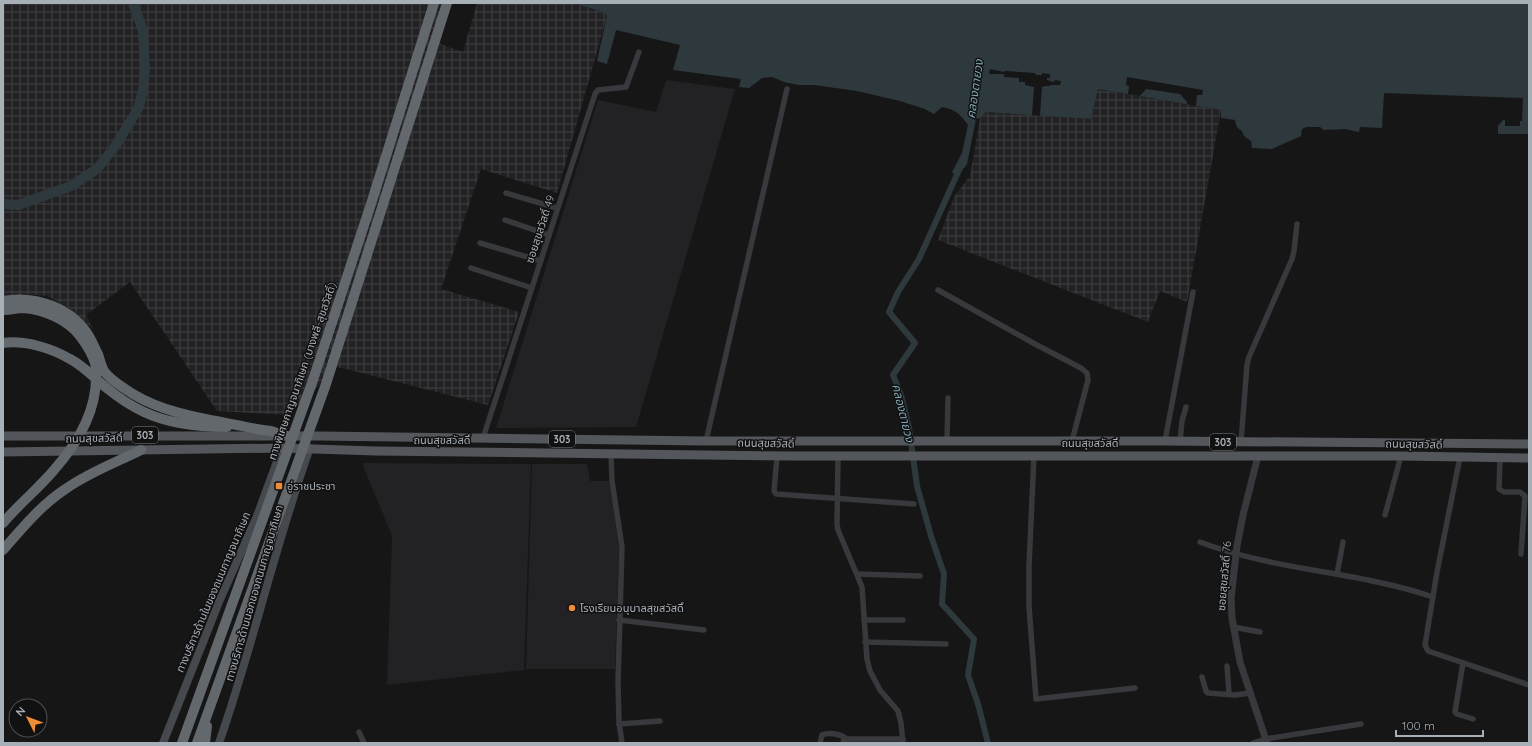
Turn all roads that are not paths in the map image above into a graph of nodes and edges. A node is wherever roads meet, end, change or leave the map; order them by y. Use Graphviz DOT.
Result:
graph roads {
  1 [pos="434,3"];
  2 [pos="446,3"];
  3 [pos="639,52"];
  4 [pos="787,89"];
  5 [pos="506,193"];
  6 [pos="558,208"];
  7 [pos="505,220"];
  8 [pos="1296,224"];
  9 [pos="549,235"];
  10 [pos="480,243"];
  11 [pos="540,261"];
  12 [pos="471,268"];
  13 [pos="532,288"];
  14 [pos="938,290"];
  15 [pos="1194,292"];
  16 [pos="3,302"];
  17 [pos="3,310"];
  18 [pos="3,342"];
  19 [pos="948,398"];
  20 [pos="1186,407"];
  21 [pos="261,430"];
  22 [pos="3,436"];
  23 [pos="287,436"];
  24 [pos="483,438"];
  25 [pos="706,441"];
  26 [pos="838,441"];
  27 [pos="947,441"];
  28 [pos="1072,441"];
  29 [pos="1164,441"];
  30 [pos="1180,441"];
  31 [pos="1241,442"];
  32 [pos="1529,444"];
  33 [pos="282,448"];
  34 [pos="310,448"];
  35 [pos="141,450"];
  36 [pos="3,452"];
  37 [pos="611,453"];
  38 [pos="1034,455"];
  39 [pos="777,456"];
  40 [pos="838,456"];
  41 [pos="1258,456"];
  42 [pos="1400,456"];
  43 [pos="1460,457"];
  44 [pos="1500,458"];
  45 [pos="1529,458"];
  46 [pos="837,498"];
  47 [pos="914,504"];
  48 [pos="1385,515"];
  49 [pos="3,523"];
  50 [pos="1200,542"];
  51 [pos="1343,542"];
  52 [pos="3,550"];
  53 [pos="1237,554"];
  54 [pos="1521,554"];
  55 [pos="857,574"];
  56 [pos="1337,574"];
  57 [pos="920,576"];
  58 [pos="1433,596"];
  59 [pos="620,620"];
  60 [pos="864,620"];
  61 [pos="903,620"];
  62 [pos="1233,627"];
  63 [pos="704,630"];
  64 [pos="1260,632"];
  65 [pos="865,642"];
  66 [pos="946,644"];
  67 [pos="1463,663"];
  68 [pos="1227,666"];
  69 [pos="1202,677"];
  70 [pos="1529,685"];
  71 [pos="1135,688"];
  72 [pos="1229,693"];
  73 [pos="1250,693"];
  74 [pos="210,704"];
  75 [pos="1473,718"];
  76 [pos="660,721"];
  77 [pos="619,724"];
  78 [pos="1361,724"];
  79 [pos="359,732"];
  80 [pos="845,741"];
  81 [pos="903,741"];
  82 [pos="1266,741"];
  83 [pos="182,742"];
  84 [pos="163,743"];
  85 [pos="197,743"];
  86 [pos="205,743"];
  87 [pos="219,743"];
  88 [pos="364,743"];
  89 [pos="622,743"];
  90 [pos="820,743"];
  91 [pos="1253,743"];
  1 -- 83 [label="highway, ทางพิเศษกาญจนาภิเษก (บางพลี-สุขสวัสดิ์)"];
  2 -- 74 [label="highway"];
  3 -- 6 [label="street, ซอยสุขสวัสดิ์ 49"];
  4 -- 25 [label="street"];
  5 -- 6 [label="street"];
  6 -- 9 [label="street, ซอยสุขสวัสดิ์ 49"];
  7 -- 9 [label="street"];
  8 -- 31 [label="street"];
  9 -- 11 [label="street, ซอยสุขสวัสดิ์ 49"];
  10 -- 11 [label="street"];
  11 -- 13 [label="street, ซอยสุขสวัสดิ์ 49"];
  12 -- 13 [label="street"];
  13 -- 24 [label="street, ซอยสุขสวัสดิ์ 49"];
  14 -- 28 [label="street"];
  15 -- 29 [label="street"];
  16 -- 21 [label="highway"];
  17 -- 49 [label="highway"];
  18 -- 21 [label="highway"];
  19 -- 27 [label="street"];
  20 -- 30 [label="street"];
  21 -- 23 [label="highway"];
  22 -- 23 [label="main road, ถนนสุขสวัสดิ์ / 303"];
  23 -- 24 [label="main road, ถนนสุขสวัสดิ์ / 303"];
  23 -- 33 [label="main road"];
  24 -- 25 [label="main road, ถนนสุขสวัสดิ์ / 303"];
  25 -- 26 [label="main road, ถนนสุขสวัสดิ์ / 303"];
  26 -- 27 [label="main road, ถนนสุขสวัสดิ์ / 303"];
  26 -- 40 [label="main road"];
  27 -- 28 [label="main road, ถนนสุขสวัสดิ์ / 303"];
  28 -- 29 [label="main road, ถนนสุขสวัสดิ์ / 303"];
  29 -- 30 [label="main road, ถนนสุขสวัสดิ์ / 303"];
  30 -- 31 [label="main road, ถนนสุขสวัสดิ์ / 303"];
  31 -- 32 [label="main road, ถนนสุขสวัสดิ์ / 303"];
  33 -- 34 [label="main road, ถนนสุขสวัสดิ์ / 303"];
  33 -- 35 [label="main road, ถนนสุขสวัสดิ์ / 303"];
  33 -- 84 [label="main road, ทางบริการด้านในของถนนกาญจนาภิเษก"];
  34 -- 37 [label="main road, ถนนสุขสวัสดิ์ / 303"];
  34 -- 87 [label="main road, ทางบริการด้านนอกของถนนกาญจนาภิเษก"];
  35 -- 36 [label="main road, ถนนสุขสวัสดิ์ / 303"];
  35 -- 52 [label="highway"];
  37 -- 39 [label="main road, ถนนสุขสวัสดิ์ / 303"];
  37 -- 59 [label="street"];
  38 -- 40 [label="main road, ถนนสุขสวัสดิ์ / 303"];
  38 -- 41 [label="main road, ถนนสุขสวัสดิ์ / 303"];
  38 -- 71 [label="street"];
  39 -- 40 [label="main road, ถนนสุขสวัสดิ์ / 303"];
  39 -- 46 [label="street"];
  40 -- 46 [label="street"];
  41 -- 42 [label="main road, ถนนสุขสวัสดิ์ / 303"];
  41 -- 53 [label="street, ซอยสุขสวัสดิ์ 76"];
  42 -- 43 [label="main road, ถนนสุขสวัสดิ์ / 303"];
  42 -- 48 [label="street"];
  43 -- 44 [label="main road, ถนนสุขสวัสดิ์ / 303"];
  43 -- 58 [label="street"];
  44 -- 45 [label="main road, ถนนสุขสวัสดิ์ / 303"];
  44 -- 54 [label="street"];
  46 -- 47 [label="street"];
  46 -- 55 [label="street"];
  50 -- 53 [label="street"];
  51 -- 56 [label="street"];
  53 -- 56 [label="street"];
  53 -- 62 [label="street, ซอยสุขสวัสดิ์ 76"];
  55 -- 57 [label="street"];
  55 -- 60 [label="street"];
  56 -- 58 [label="street"];
  58 -- 67 [label="street"];
  59 -- 63 [label="street"];
  59 -- 77 [label="street"];
  60 -- 61 [label="street"];
  60 -- 65 [label="street"];
  62 -- 64 [label="street"];
  62 -- 73 [label="street, ซอยสุขสวัสดิ์ 76"];
  65 -- 66 [label="street"];
  65 -- 81 [label="street"];
  67 -- 70 [label="street"];
  67 -- 75 [label="street"];
  68 -- 72 [label="street"];
  69 -- 72 [label="street"];
  72 -- 73 [label="street"];
  73 -- 82 [label="street, ซอยสุขสวัสดิ์ 76"];
  74 -- 85 [label="highway"];
  74 -- 86 [label="highway"];
  76 -- 77 [label="street"];
  77 -- 89 [label="street"];
  78 -- 82 [label="street"];
  79 -- 88 [label="street"];
  80 -- 81 [label="street"];
  80 -- 90 [label="street"];
  82 -- 91 [label="street"];
}
